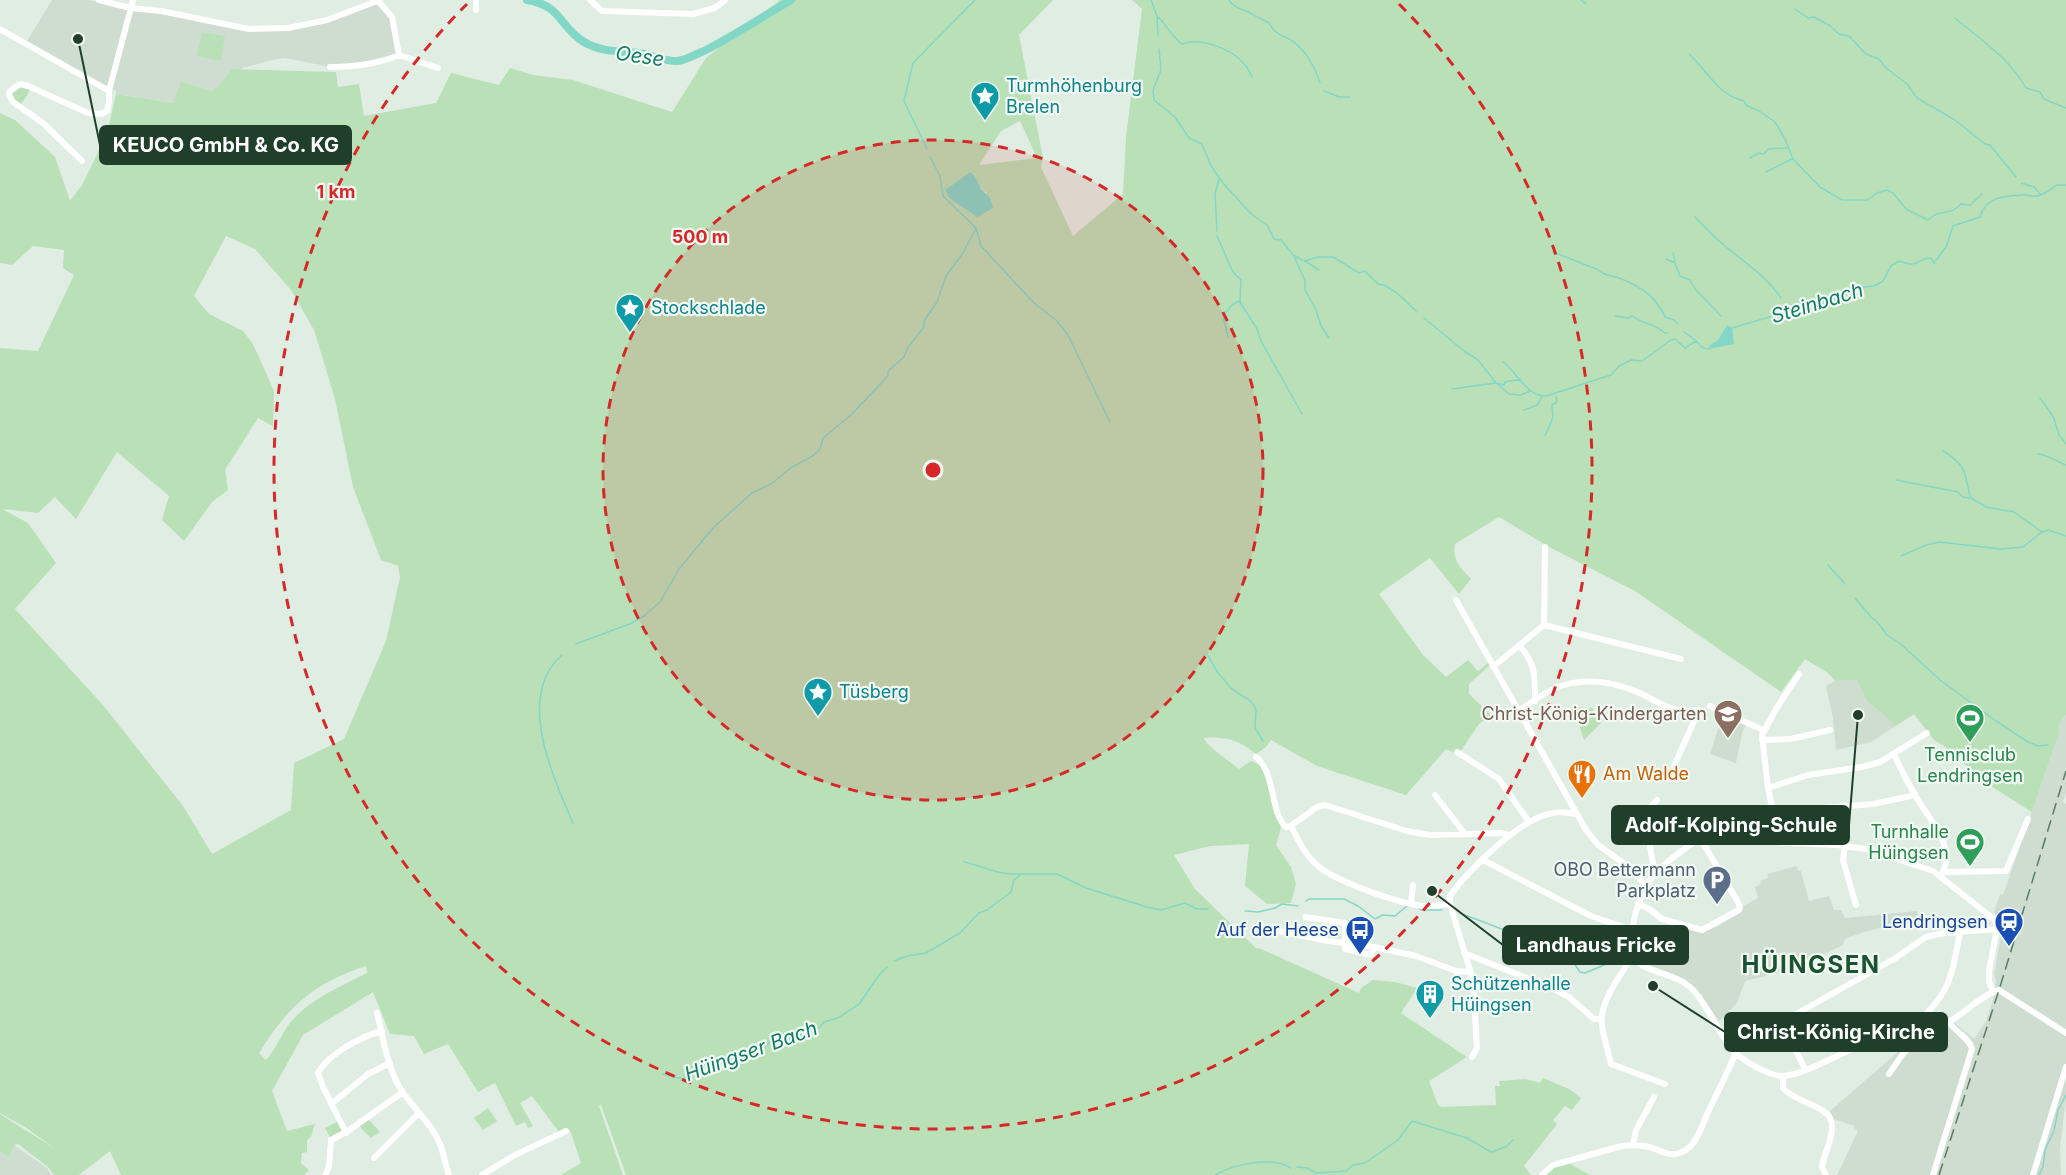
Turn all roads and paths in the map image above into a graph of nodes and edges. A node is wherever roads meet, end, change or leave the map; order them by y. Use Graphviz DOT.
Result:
graph roads {
  1 [pos="99,0"];
  2 [pos="133,0"];
  3 [pos="379,0"];
  4 [pos="476,0"];
  5 [pos="590,0"];
  6 [pos="724,0"];
  7 [pos="130,8"];
  8 [pos="476,10"];
  9 [pos="0,29"];
  10 [pos="399,55"];
  11 [pos="330,67"];
  12 [pos="438,68"];
  13 [pos="109,91"];
  14 [pos="82,161"];
  15 [pos="1545,547"];
  16 [pos="1456,600"];
  17 [pos="1544,625"];
  18 [pos="1519,645"];
  19 [pos="1681,659"];
  20 [pos="1494,666"];
  21 [pos="1799,674"];
  22 [pos="1535,701"];
  23 [pos="1710,706"];
  24 [pos="1520,710"];
  25 [pos="1763,730"];
  26 [pos="1830,730"];
  27 [pos="1927,733"];
  28 [pos="1762,740"];
  29 [pos="1457,752"];
  30 [pos="1894,754"];
  31 [pos="1256,758"];
  32 [pos="1674,766"];
  33 [pos="1768,788"];
  34 [pos="1435,795"];
  35 [pos="1915,795"];
  36 [pos="1658,800"];
  37 [pos="1814,812"];
  38 [pos="1576,814"];
  39 [pos="2028,819"];
  40 [pos="1529,822"];
  41 [pos="1291,826"];
  42 [pos="1465,834"];
  43 [pos="1509,835"];
  44 [pos="1700,838"];
  45 [pos="1779,841"];
  46 [pos="1845,845"];
  47 [pos="1483,860"];
  48 [pos="1655,874"];
  49 [pos="1942,874"];
  50 [pos="1413,885"];
  51 [pos="1647,886"];
  52 [pos="1411,903"];
  53 [pos="1450,904"];
  54 [pos="1639,904"];
  55 [pos="1856,905"];
  56 [pos="1305,917"];
  57 [pos="1997,929"];
  58 [pos="1273,930"];
  59 [pos="1632,930"];
  60 [pos="1960,933"];
  61 [pos="1344,943"];
  62 [pos="1464,953"];
  63 [pos="1632,957"];
  64 [pos="1470,972"];
  65 [pos="1993,992"];
  66 [pos="377,1013"];
  67 [pos="1602,1019"];
  68 [pos="1948,1022"];
  69 [pos="382,1031"];
  70 [pos="1923,1033"];
  71 [pos="2066,1034"];
  72 [pos="1903,1037"];
  73 [pos="1736,1053"];
  74 [pos="1472,1056"];
  75 [pos="390,1063"];
  76 [pos="2066,1066"];
  77 [pos="1805,1069"];
  78 [pos="1889,1074"];
  79 [pos="1783,1076"];
  80 [pos="1665,1084"];
  81 [pos="403,1092"];
  82 [pos="1654,1097"];
  83 [pos="332,1104"];
  84 [pos="419,1113"];
  85 [pos="566,1131"];
  86 [pos="346,1133"];
  87 [pos="1633,1144"];
  88 [pos="374,1158"];
  89 [pos="326,1175"];
  90 [pos="449,1175"];
  91 [pos="482,1175"];
  92 [pos="1542,1175"];
  93 [pos="1826,1175"];
  94 [pos="1933,1175"];
  95 [pos="2033,1175"];
  1 -- 7 [label="street"];
  2 -- 7 [label="street"];
  3 -- 7 [label="street"];
  3 -- 10 [label="street"];
  4 -- 8 [label="street"];
  5 -- 6 [label="street"];
  7 -- 13 [label="street"];
  9 -- 13 [label="street"];
  10 -- 11 [label="street"];
  10 -- 12 [label="street"];
  13 -- 14 [label="street"];
  15 -- 17 [label="street"];
  16 -- 20 [label="street"];
  17 -- 18 [label="street"];
  17 -- 19 [label="street"];
  18 -- 20 [label="street"];
  18 -- 22 [label="street"];
  20 -- 24 [label="street"];
  21 -- 25 [label="street"];
  22 -- 24 [label="street"];
  22 -- 32 [label="street"];
  23 -- 25 [label="street"];
  24 -- 38 [label="street"];
  25 -- 28 [label="street"];
  26 -- 28 [label="street"];
  27 -- 30 [label="street"];
  28 -- 33 [label="street"];
  29 -- 40 [label="street"];
  30 -- 33 [label="street"];
  30 -- 35 [label="street"];
  31 -- 41 [label="street"];
  33 -- 45 [label="street"];
  34 -- 42 [label="street"];
  35 -- 37 [label="street"];
  35 -- 49 [label="street"];
  36 -- 48 [label="street"];
  38 -- 40 [label="street"];
  38 -- 51 [label="street"];
  39 -- 49 [label="street"];
  40 -- 43 [label="street"];
  41 -- 42 [label="street"];
  41 -- 52 [label="street"];
  42 -- 43 [label="street"];
  43 -- 47 [label="street"];
  44 -- 45 [label="street"];
  44 -- 48 [label="street"];
  44 -- 54 [label="street"];
  45 -- 46 [label="street"];
  46 -- 49 [label="street"];
  46 -- 55 [label="street"];
  47 -- 53 [label="street"];
  47 -- 59 [label="street"];
  48 -- 51 [label="street"];
  49 -- 57 [label="street"];
  50 -- 52 [label="street"];
  51 -- 54 [label="street"];
  52 -- 53 [label="street"];
  53 -- 62 [label="street"];
  54 -- 59 [label="street"];
  56 -- 61 [label="street"];
  57 -- 60 [label="street"];
  57 -- 65 [label="street"];
  58 -- 61 [label="street"];
  59 -- 63 [label="street"];
  60 -- 72 [label="street"];
  60 -- 77 [label="street"];
  61 -- 64 [label="street"];
  62 -- 64 [label="street"];
  62 -- 67 [label="street"];
  63 -- 67 [label="street"];
  63 -- 73 [label="street"];
  64 -- 74 [label="street"];
  65 -- 68 [label="street"];
  65 -- 71 [label="street"];
  66 -- 69 [label="street"];
  67 -- 80 [label="street"];
  68 -- 70 [label="street"];
  68 -- 94 [label="street"];
  69 -- 75 [label="street"];
  69 -- 83 [label="street"];
  70 -- 72 [label="street"];
  70 -- 78 [label="street"];
  72 -- 77 [label="street"];
  73 -- 79 [label="street"];
  73 -- 87 [label="street"];
  75 -- 81 [label="street"];
  75 -- 83 [label="street"];
  76 -- 95 [label="street"];
  77 -- 79 [label="street"];
  79 -- 93 [label="street"];
  81 -- 84 [label="street"];
  81 -- 86 [label="street"];
  82 -- 87 [label="street"];
  83 -- 86 [label="street"];
  84 -- 88 [label="street"];
  84 -- 90 [label="street"];
  85 -- 91 [label="street"];
  86 -- 89 [label="street"];
  87 -- 92 [label="street"];
}
